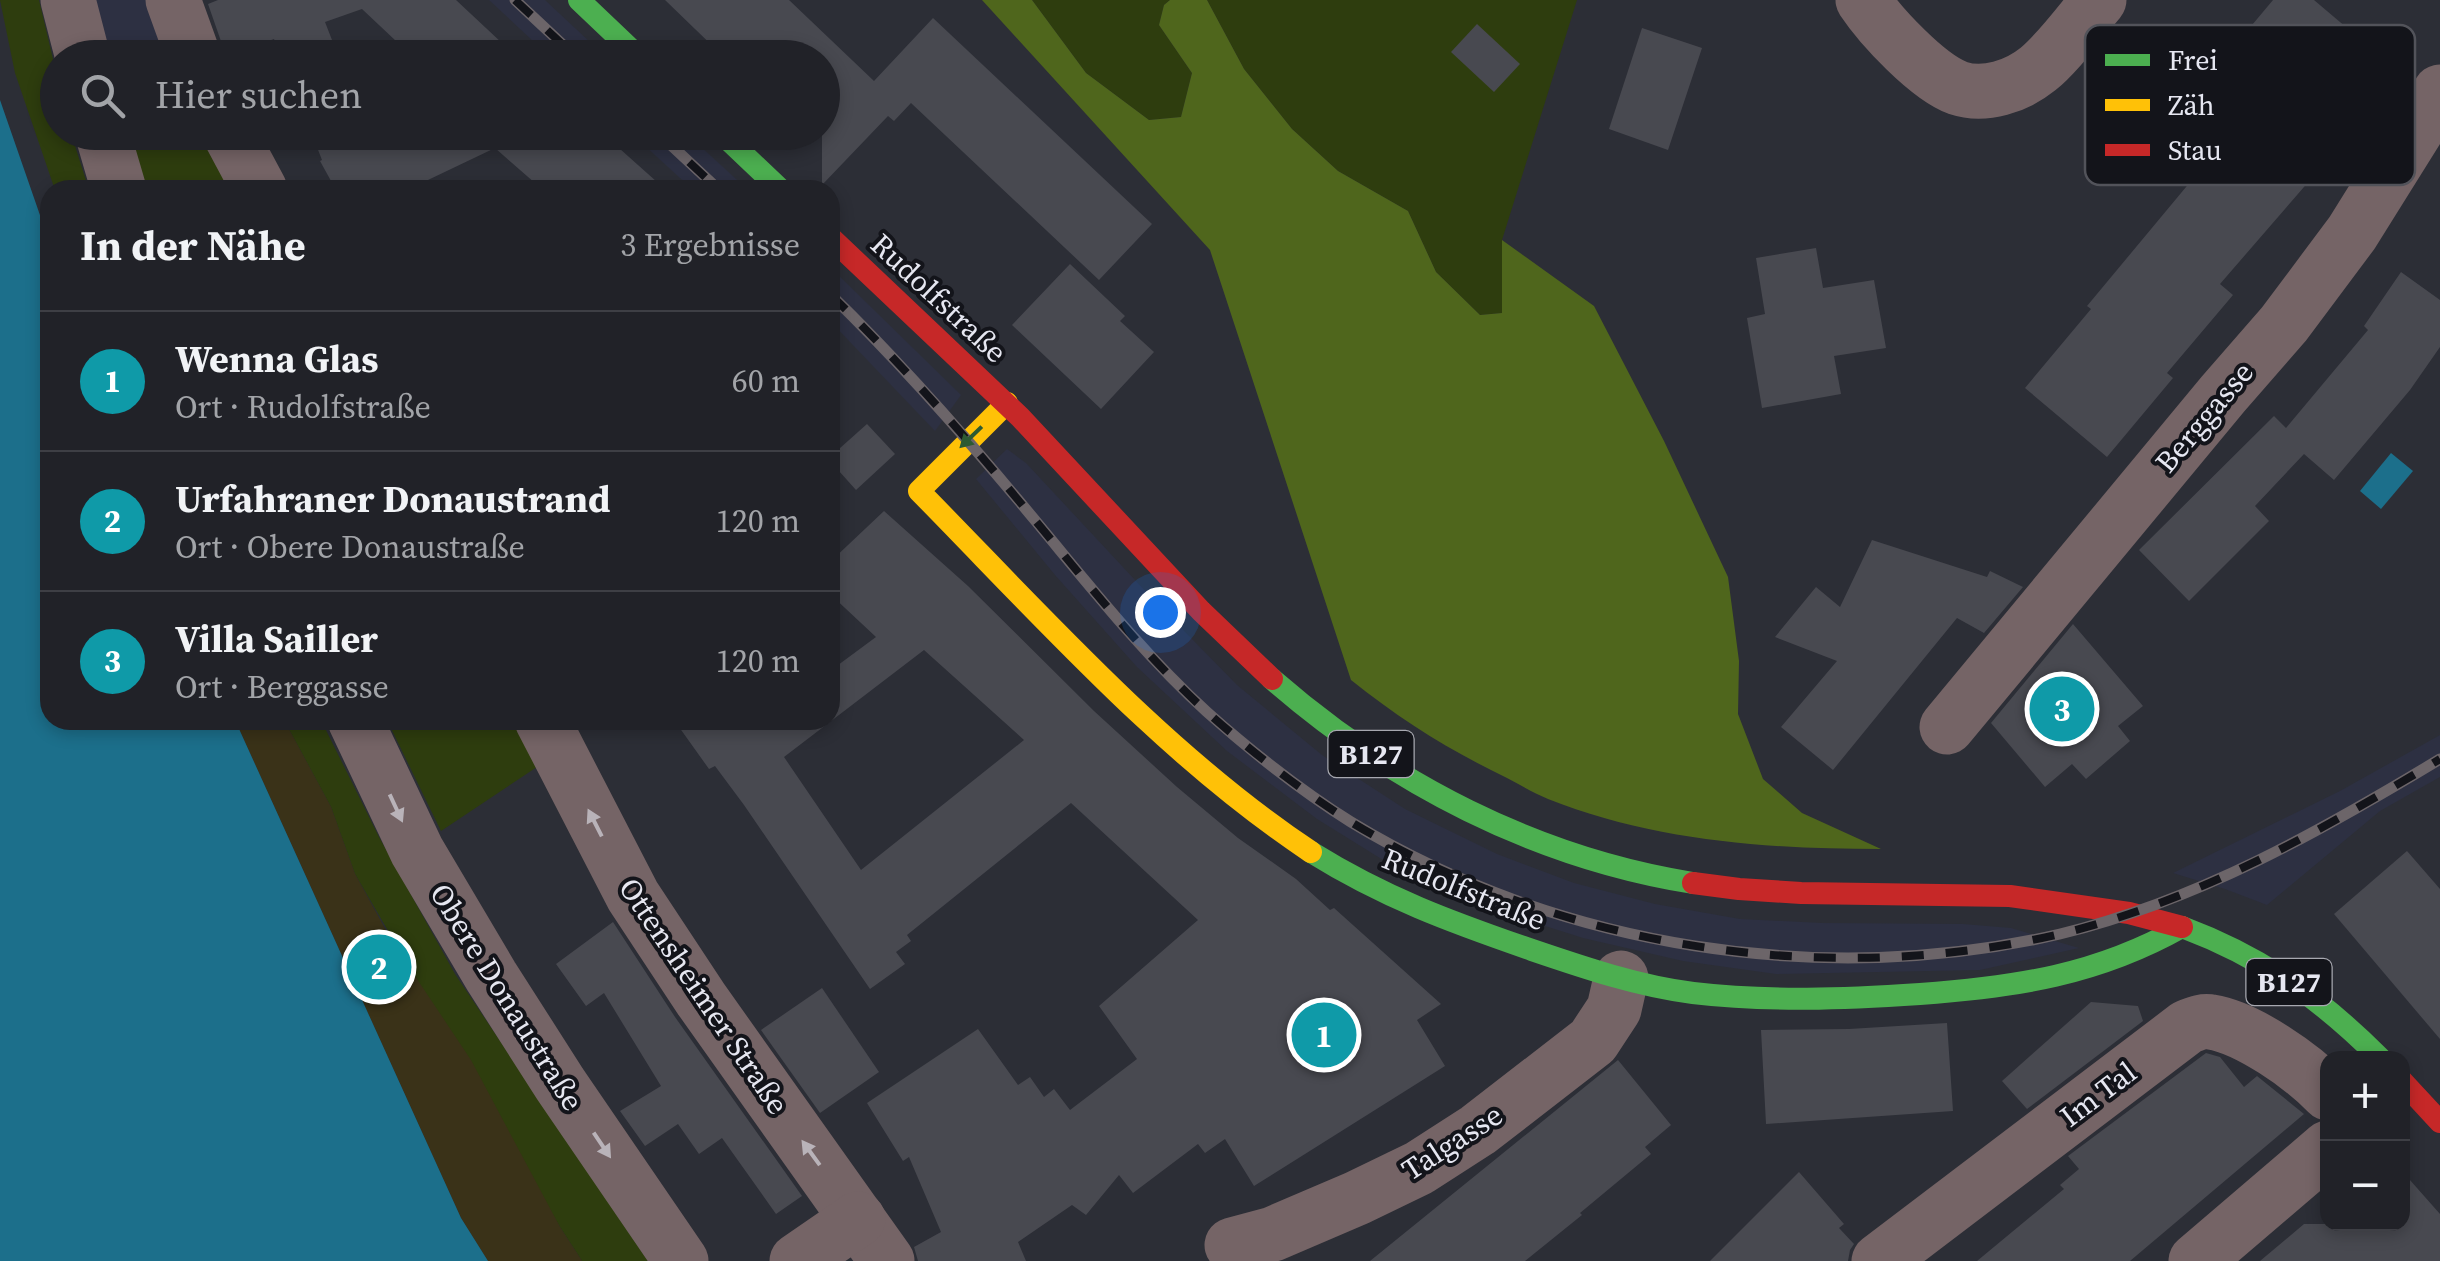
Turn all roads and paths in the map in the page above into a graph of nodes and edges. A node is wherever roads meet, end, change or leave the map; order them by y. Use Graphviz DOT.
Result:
graph roads {
  1 [pos="68,0"];
  2 [pos="173,0"];
  3 [pos="580,0"];
  4 [pos="1863,0"];
  5 [pos="2098,0"];
  6 [pos="78,40"];
  7 [pos="187,40"];
  8 [pos="621,40"];
  9 [pos="2440,92"];
  10 [pos="2415,132"];
  11 [pos="107,150"];
  12 [pos="239,150"];
  13 [pos="739,150"];
  14 [pos="115,180"];
  15 [pos="255,180"];
  16 [pos="770,180"];
  17 [pos="2382,185"];
  18 [pos="840,246"];
  19 [pos="1006,403"];
  20 [pos="1947,727"];
  21 [pos="360,730"];
  22 [pos="547,730"];
  23 [pos="2182,927"];
  24 [pos="1620,978"];
  25 [pos="2372,1051"];
  26 [pos="2320,1087"];
  27 [pos="2410,1090"];
  28 [pos="2440,1122"];
  29 [pos="2320,1155"];
  30 [pos="872,1240"];
  31 [pos="1232,1246"];
  32 [pos="680,1261"];
  33 [pos="797,1261"];
  34 [pos="1879,1261"];
  35 [pos="2196,1261"];
  1 -- 6 [label="street"];
  2 -- 7 [label="street"];
  3 -- 8 [label="main road"];
  4 -- 5 [label="street"];
  9 -- 10 [label="street, Berggasse"];
  11 -- 14 [label="street"];
  12 -- 15 [label="street"];
  13 -- 16 [label="main road"];
  17 -- 20 [label="street, Berggasse"];
  18 -- 19 [label="main road, Rudolfstraße / B127"];
  19 -- 23 [label="main road, Rudolfstraße / B127"];
  19 -- 24 [label="main road, Rudolfstraße, one-way"];
  21 -- 32 [label="street, Obere Donaustraße, one-way"];
  30 -- 22 [label="street, Ottensheimer Straße, one-way"];
  23 -- 24 [label="main road, Rudolfstraße"];
  23 -- 25 [label="main road, Rudolfstraße / B127"];
  24 -- 31 [label="street, Talgasse"];
  26 -- 34 [label="street, Im Tal"];
  27 -- 28 [label="main road"];
  29 -- 35 [label="street"];
  30 -- 33 [label="street"];
}
